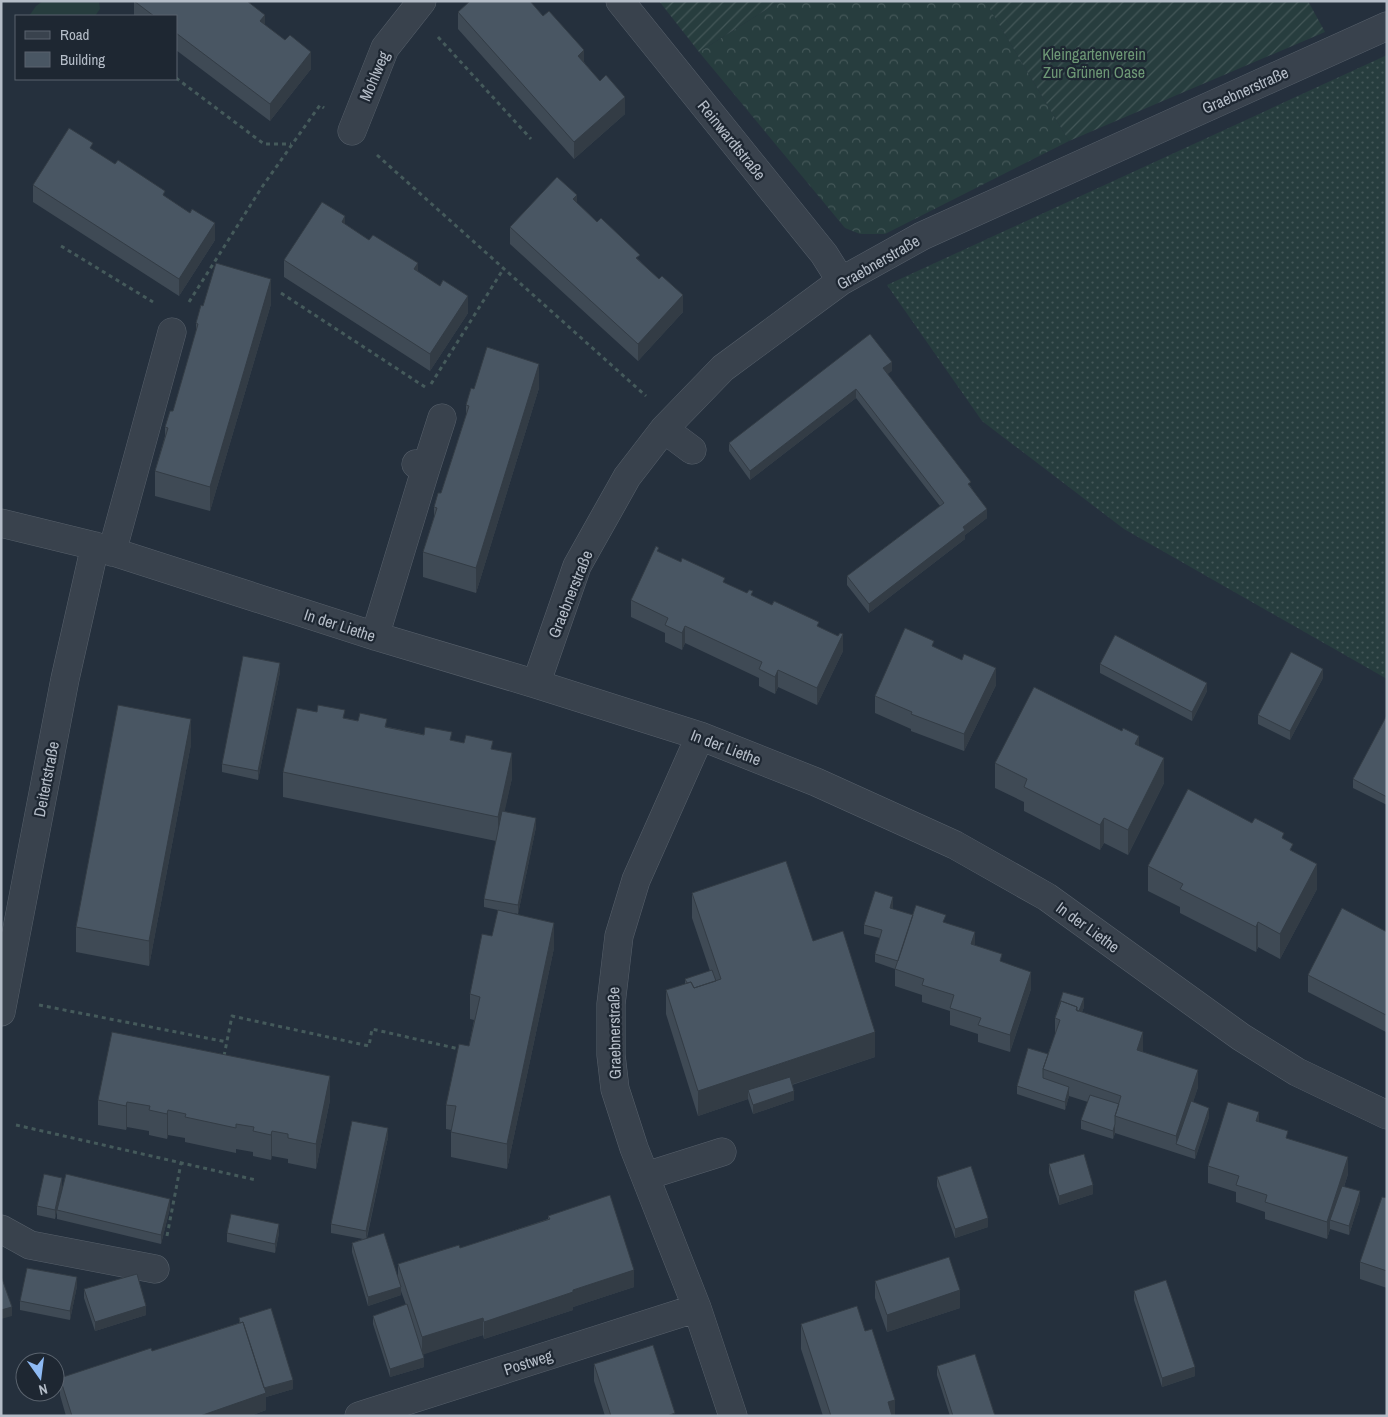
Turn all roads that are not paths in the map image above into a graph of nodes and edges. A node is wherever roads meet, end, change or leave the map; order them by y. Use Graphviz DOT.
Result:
graph roads {
  1 [pos="620,1"];
  2 [pos="418,6"];
  3 [pos="1387,26"];
  4 [pos="352,131"];
  5 [pos="841,281"];
  6 [pos="176,325"];
  7 [pos="442,418"];
  8 [pos="668,424"];
  9 [pos="692,450"];
  10 [pos="1,523"];
  11 [pos="103,549"];
  12 [pos="375,636"];
  13 [pos="536,684"];
  14 [pos="700,736"];
  15 [pos="1,1012"];
  16 [pos="1387,1115"];
  17 [pos="722,1152"];
  18 [pos="646,1176"];
  19 [pos="1,1229"];
  20 [pos="155,1269"];
  21 [pos="697,1308"];
  22 [pos="359,1416"];
  23 [pos="732,1416"];
  1 -- 5 [label="street, Reinwardtstraße"];
  2 -- 4 [label="street, Mohlweg"];
  3 -- 5 [label="street, Graebnerstraße"];
  5 -- 8 [label="street, Graebnerstraße"];
  6 -- 11 [label="street, Deitertstraße"];
  7 -- 12 [label="street"];
  8 -- 9 [label="street"];
  8 -- 13 [label="street, Graebnerstraße"];
  10 -- 11 [label="street, In der Liethe"];
  11 -- 12 [label="street, In der Liethe"];
  11 -- 15 [label="street, Deitertstraße"];
  12 -- 13 [label="street, In der Liethe"];
  13 -- 14 [label="street, In der Liethe"];
  14 -- 16 [label="street, In der Liethe"];
  14 -- 18 [label="street, Graebnerstraße"];
  17 -- 18 [label="street"];
  18 -- 21 [label="street, Graebnerstraße"];
  19 -- 20 [label="street"];
  21 -- 22 [label="street, Postweg"];
  21 -- 23 [label="street, Graebnerstraße"];
}
